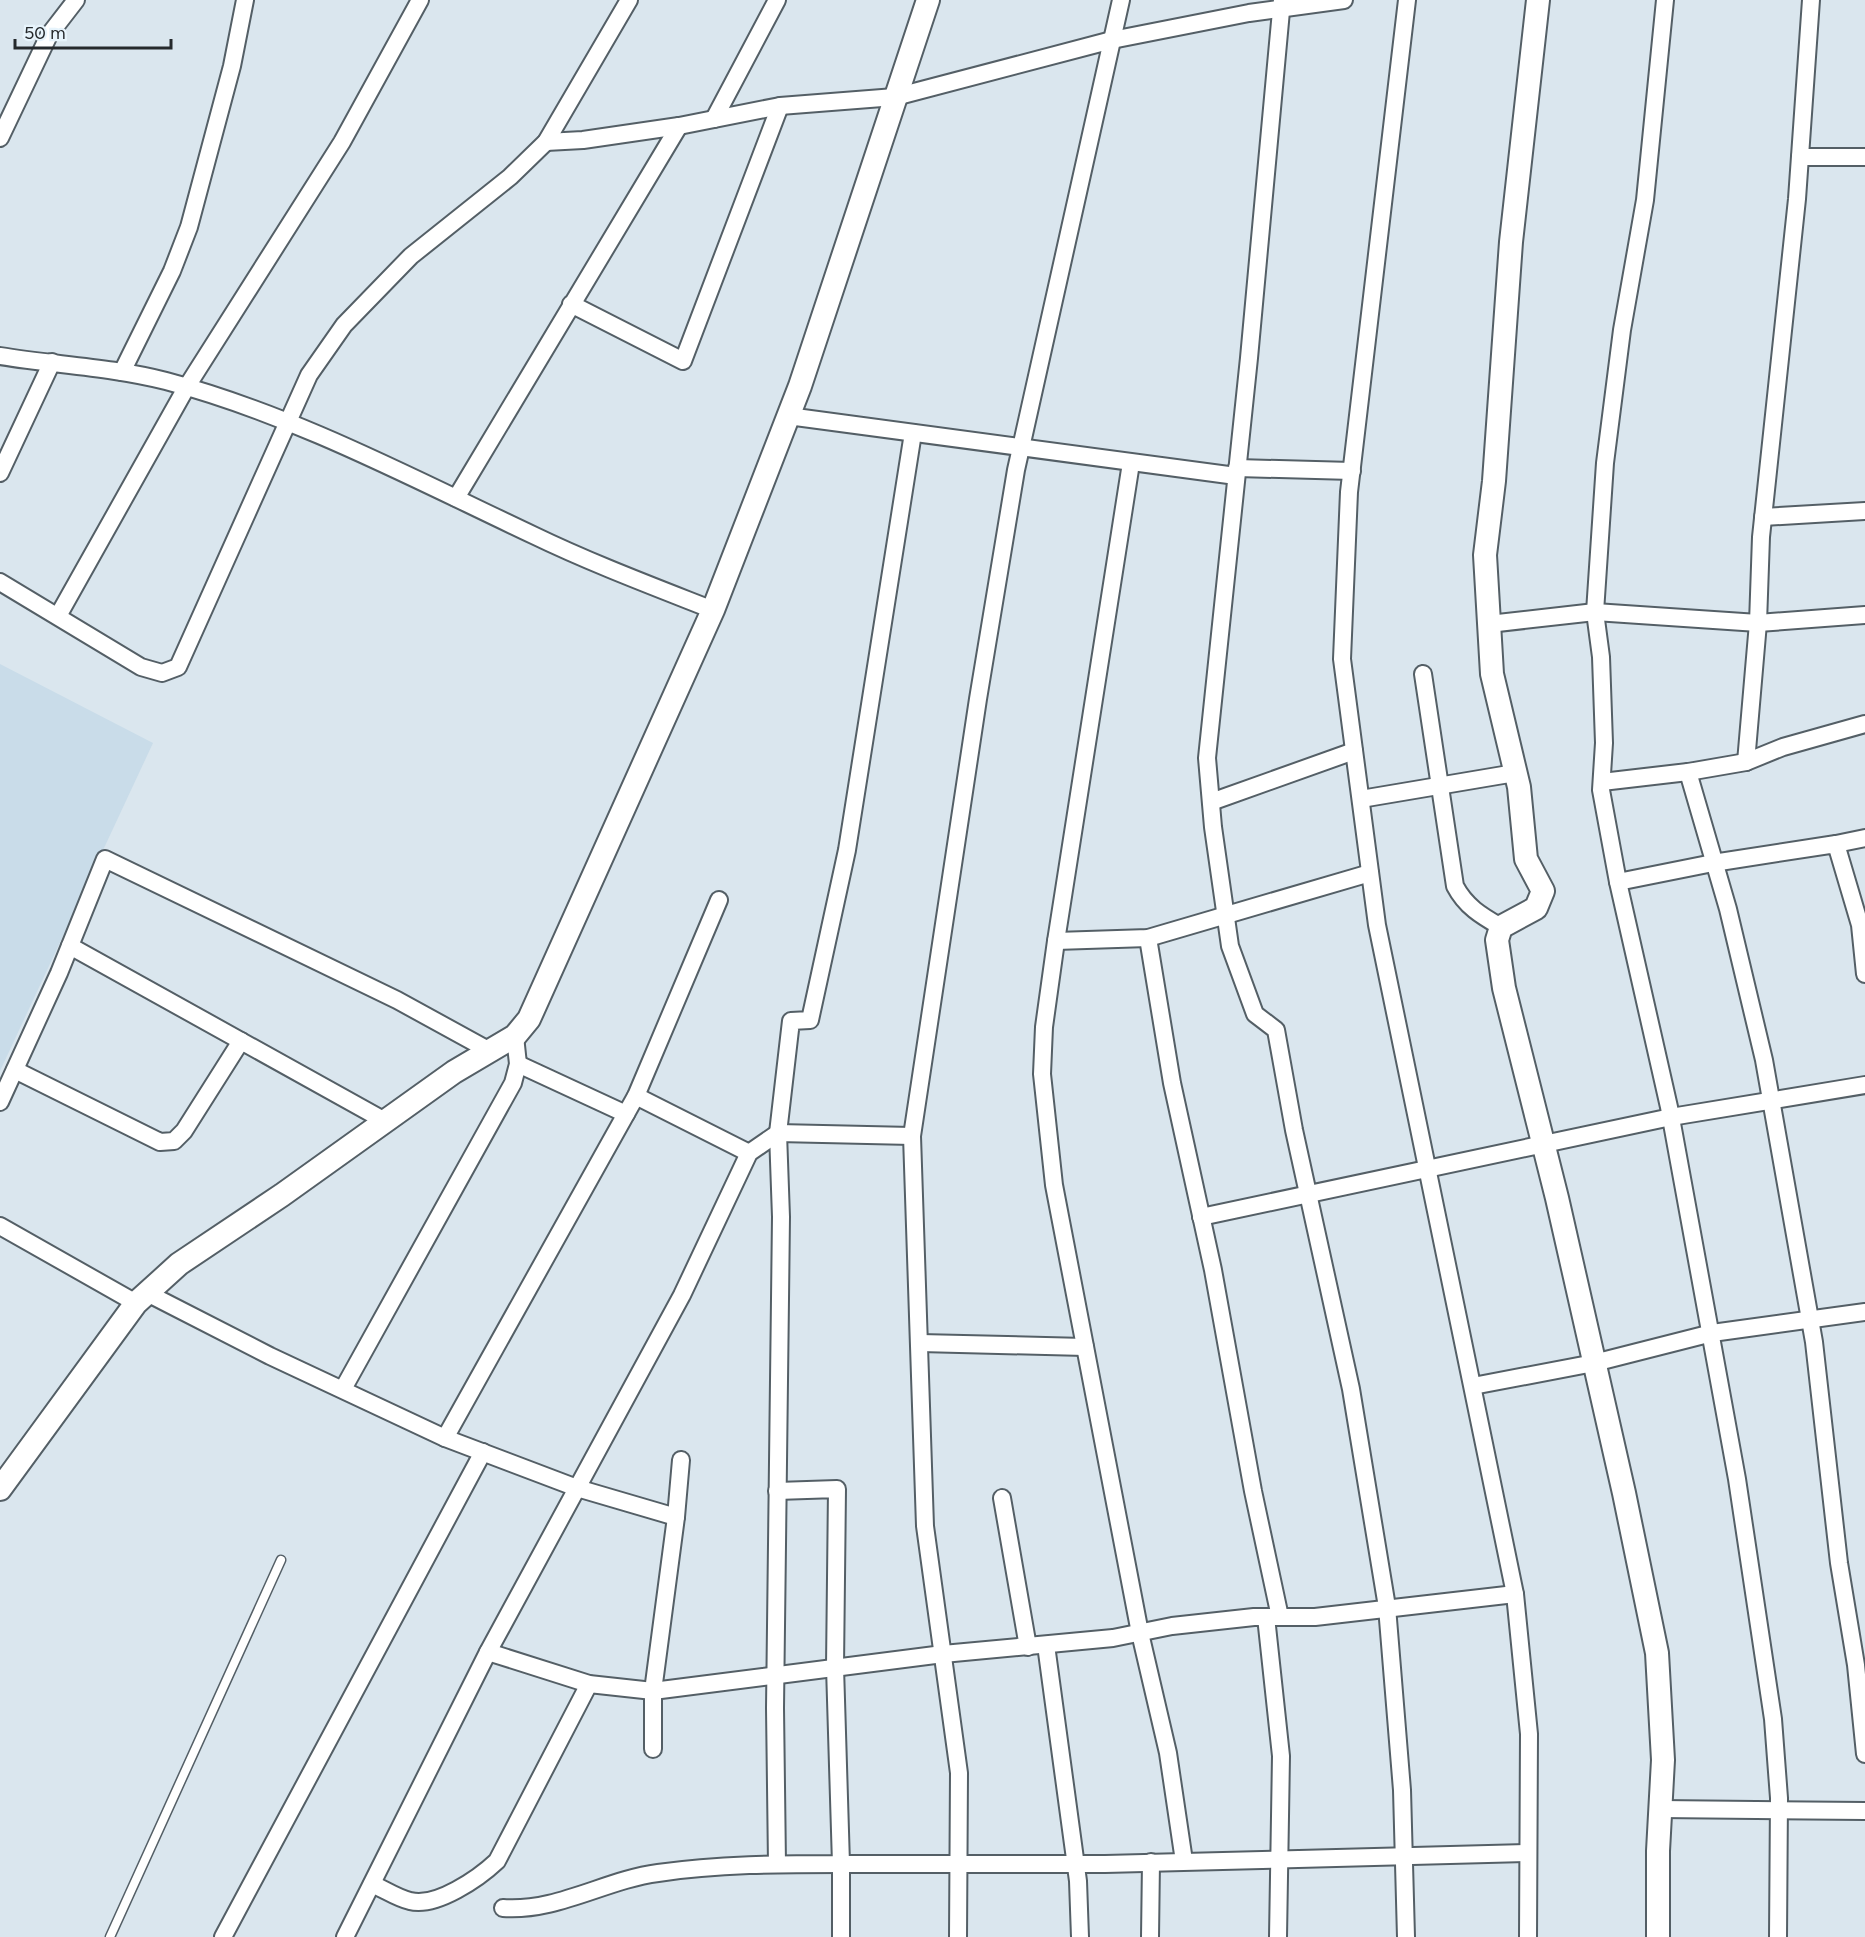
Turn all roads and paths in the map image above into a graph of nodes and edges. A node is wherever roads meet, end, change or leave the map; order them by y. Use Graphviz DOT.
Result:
graph roads {
  1 [pos="76,0"];
  2 [pos="246,0"];
  3 [pos="420,0"];
  4 [pos="629,0"];
  5 [pos="777,0"];
  6 [pos="928,0"];
  7 [pos="1121,0"];
  8 [pos="1344,0"];
  9 [pos="1407,0"];
  10 [pos="1538,0"];
  11 [pos="1665,0"];
  12 [pos="1810,0"];
  13 [pos="1282,4"];
  14 [pos="1112,40"];
  15 [pos="895,97"];
  16 [pos="780,106"];
  17 [pos="714,119"];
  18 [pos="679,126"];
  19 [pos="0,138"];
  20 [pos="546,142"];
  21 [pos="1800,157"];
  22 [pos="1865,157"];
  23 [pos="571,304"];
  24 [pos="0,356"];
  25 [pos="52,362"];
  26 [pos="122,372"];
  27 [pos="186,388"];
  28 [pos="788,416"];
  29 [pos="287,423"];
  30 [pos="913,433"];
  31 [pos="1021,449"];
  32 [pos="1131,463"];
  33 [pos="1352,471"];
  34 [pos="1237,472"];
  35 [pos="0,473"];
  36 [pos="456,498"];
  37 [pos="1865,511"];
  38 [pos="1763,517"];
  39 [pos="0,582"];
  40 [pos="712,610"];
  41 [pos="1595,612"];
  42 [pos="1865,615"];
  43 [pos="58,616"];
  44 [pos="1758,623"];
  45 [pos="1489,624"];
  46 [pos="1423,674"];
  47 [pos="1865,724"];
  48 [pos="1354,751"];
  49 [pos="1746,762"];
  50 [pos="1688,772"];
  51 [pos="1515,773"];
  52 [pos="1602,782"];
  53 [pos="1441,786"];
  54 [pos="1360,800"];
  55 [pos="1210,802"];
  56 [pos="1865,838"];
  57 [pos="1836,844"];
  58 [pos="1713,863"];
  59 [pos="1370,873"];
  60 [pos="1618,882"];
  61 [pos="719,900"];
  62 [pos="1226,915"];
  63 [pos="1501,927"];
  64 [pos="1148,938"];
  65 [pos="1056,941"];
  66 [pos="70,946"];
  67 [pos="1865,974"];
  68 [pos="516,1036"];
  69 [pos="241,1041"];
  70 [pos="490,1051"];
  71 [pos="518,1064"];
  72 [pos="15,1070"];
  73 [pos="1865,1085"];
  74 [pos="636,1096"];
  75 [pos="1771,1099"];
  76 [pos="0,1102"];
  77 [pos="626,1114"];
  78 [pos="1671,1117"];
  79 [pos="385,1121"];
  80 [pos="778,1133"];
  81 [pos="912,1136"];
  82 [pos="1544,1144"];
  83 [pos="749,1153"];
  84 [pos="1427,1170"];
  85 [pos="1308,1193"];
  86 [pos="1201,1217"];
  87 [pos="0,1226"];
  88 [pos="142,1298"];
  89 [pos="1865,1312"];
  90 [pos="1809,1318"];
  91 [pos="1712,1333"];
  92 [pos="920,1343"];
  93 [pos="1085,1347"];
  94 [pos="1594,1363"];
  95 [pos="1473,1386"];
  96 [pos="343,1389"];
  97 [pos="445,1438"];
  98 [pos="483,1452"];
  99 [pos="681,1460"];
  100 [pos="577,1488"];
  101 [pos="0,1489"];
  102 [pos="777,1491"];
  103 [pos="1002,1498"];
  104 [pos="676,1517"];
  105 [pos="281,1560"];
  106 [pos="1515,1594"];
  107 [pos="1387,1607"];
  108 [pos="1273,1617"];
  109 [pos="1140,1633"];
  110 [pos="1046,1645"];
  111 [pos="1028,1647"];
  112 [pos="488,1652"];
  113 [pos="943,1654"];
  114 [pos="835,1667"];
  115 [pos="775,1676"];
  116 [pos="589,1683"];
  117 [pos="653,1691"];
  118 [pos="653,1749"];
  119 [pos="1865,1754"];
  120 [pos="1660,1809"];
  121 [pos="1865,1811"];
  122 [pos="1779,1812"];
  123 [pos="1528,1853"];
  124 [pos="1406,1854"];
  125 [pos="1280,1858"];
  126 [pos="1184,1861"];
  127 [pos="1151,1862"];
  128 [pos="777,1864"];
  129 [pos="841,1864"];
  130 [pos="959,1864"];
  131 [pos="1075,1864"];
  132 [pos="372,1884"];
  133 [pos="503,1908"];
  134 [pos="110,1937"];
  135 [pos="223,1937"];
  136 [pos="345,1937"];
  137 [pos="841,1937"];
  138 [pos="958,1937"];
  139 [pos="1080,1937"];
  140 [pos="1150,1937"];
  141 [pos="1278,1937"];
  142 [pos="1406,1937"];
  143 [pos="1528,1937"];
  144 [pos="1658,1937"];
  145 [pos="1779,1937"];
  1 -- 19 [label="street"];
  2 -- 26 [label="street"];
  3 -- 27 [label="street"];
  4 -- 20 [label="street"];
  5 -- 17 [label="street"];
  6 -- 15 [label="street"];
  7 -- 14 [label="street"];
  8 -- 13 [label="street"];
  9 -- 33 [label="street"];
  10 -- 45 [label="street"];
  11 -- 41 [label="street"];
  12 -- 21 [label="street"];
  13 -- 14 [label="street"];
  13 -- 34 [label="street"];
  14 -- 15 [label="street"];
  14 -- 31 [label="street"];
  15 -- 16 [label="street"];
  15 -- 28 [label="street"];
  16 -- 17 [label="street"];
  16 -- 23 [label="street"];
  17 -- 18 [label="street"];
  18 -- 20 [label="street"];
  18 -- 23 [label="street"];
  20 -- 29 [label="street"];
  21 -- 22 [label="street"];
  21 -- 38 [label="street"];
  23 -- 36 [label="street"];
  24 -- 25 [label="street"];
  25 -- 26 [label="street"];
  25 -- 35 [label="street"];
  26 -- 27 [label="street"];
  27 -- 29 [label="street"];
  27 -- 43 [label="street"];
  28 -- 30 [label="street"];
  28 -- 40 [label="street"];
  29 -- 36 [label="street"];
  29 -- 43 [label="street"];
  30 -- 31 [label="street"];
  30 -- 80 [label="street"];
  31 -- 32 [label="street"];
  31 -- 81 [label="street"];
  32 -- 34 [label="street"];
  32 -- 65 [label="street"];
  33 -- 34 [label="street"];
  33 -- 48 [label="street"];
  34 -- 55 [label="street"];
  36 -- 40 [label="street"];
  37 -- 38 [label="street"];
  38 -- 44 [label="street"];
  39 -- 43 [label="street"];
  40 -- 68 [label="street"];
  41 -- 44 [label="street"];
  41 -- 45 [label="street"];
  41 -- 52 [label="street"];
  42 -- 44 [label="street"];
  44 -- 49 [label="street"];
  45 -- 51 [label="street"];
  46 -- 53 [label="street"];
  47 -- 49 [label="street"];
  48 -- 54 [label="street"];
  48 -- 55 [label="street"];
  49 -- 50 [label="street"];
  50 -- 52 [label="street"];
  50 -- 58 [label="street"];
  51 -- 53 [label="street"];
  51 -- 63 [label="street"];
  52 -- 60 [label="street"];
  53 -- 54 [label="street"];
  53 -- 63 [label="street"];
  54 -- 59 [label="street"];
  55 -- 62 [label="street"];
  56 -- 57 [label="street"];
  57 -- 58 [label="street"];
  57 -- 67 [label="street"];
  58 -- 60 [label="street"];
  58 -- 75 [label="street"];
  59 -- 62 [label="street"];
  59 -- 84 [label="street"];
  60 -- 78 [label="street"];
  61 -- 74 [label="street"];
  62 -- 64 [label="street"];
  62 -- 85 [label="street"];
  63 -- 82 [label="street"];
  64 -- 65 [label="street"];
  64 -- 86 [label="street"];
  65 -- 93 [label="street"];
  66 -- 69 [label="street"];
  66 -- 70 [label="street"];
  66 -- 72 [label="street"];
  68 -- 70 [label="street"];
  68 -- 71 [label="street"];
  69 -- 72 [label="street"];
  69 -- 79 [label="street"];
  70 -- 79 [label="street"];
  71 -- 77 [label="street"];
  71 -- 96 [label="street"];
  72 -- 76 [label="street"];
  73 -- 75 [label="street"];
  74 -- 77 [label="street"];
  74 -- 83 [label="street"];
  75 -- 78 [label="street"];
  75 -- 90 [label="street"];
  77 -- 97 [label="street"];
  78 -- 82 [label="street"];
  78 -- 91 [label="street"];
  79 -- 88 [label="street"];
  80 -- 81 [label="street"];
  80 -- 83 [label="street"];
  80 -- 102 [label="street"];
  81 -- 92 [label="street"];
  82 -- 84 [label="street"];
  82 -- 94 [label="street"];
  83 -- 100 [label="street"];
  84 -- 85 [label="street"];
  84 -- 95 [label="street"];
  85 -- 86 [label="street"];
  85 -- 107 [label="street"];
  86 -- 108 [label="street"];
  87 -- 88 [label="street"];
  88 -- 96 [label="street"];
  88 -- 101 [label="street"];
  89 -- 90 [label="street"];
  90 -- 91 [label="street"];
  90 -- 119 [label="street"];
  91 -- 94 [label="street"];
  91 -- 122 [label="street"];
  92 -- 93 [label="street"];
  92 -- 113 [label="street"];
  93 -- 109 [label="street"];
  94 -- 95 [label="street"];
  94 -- 120 [label="street"];
  95 -- 106 [label="street"];
  96 -- 97 [label="street"];
  97 -- 98 [label="street"];
  98 -- 100 [label="street"];
  98 -- 135 [label="street"];
  99 -- 104 [label="street"];
  100 -- 104 [label="street"];
  100 -- 112 [label="street"];
  102 -- 114 [label="street"];
  102 -- 115 [label="street"];
  103 -- 111 [label="street"];
  104 -- 117 [label="street"];
  105 -- 134 [label="lane"];
  106 -- 107 [label="street"];
  106 -- 123 [label="street"];
  107 -- 108 [label="street"];
  107 -- 124 [label="street"];
  108 -- 109 [label="street"];
  108 -- 125 [label="street"];
  109 -- 110 [label="street"];
  109 -- 126 [label="street"];
  110 -- 111 [label="street"];
  110 -- 131 [label="street"];
  111 -- 113 [label="street"];
  112 -- 116 [label="street"];
  112 -- 132 [label="street"];
  113 -- 114 [label="street"];
  113 -- 130 [label="street"];
  114 -- 115 [label="street"];
  114 -- 129 [label="street"];
  115 -- 117 [label="street"];
  115 -- 128 [label="street"];
  116 -- 117 [label="street"];
  116 -- 132 [label="street"];
  117 -- 118 [label="street"];
  120 -- 122 [label="street"];
  120 -- 144 [label="street"];
  121 -- 122 [label="street"];
  122 -- 145 [label="street"];
  123 -- 124 [label="street"];
  123 -- 143 [label="street"];
  124 -- 125 [label="street"];
  124 -- 142 [label="street"];
  125 -- 126 [label="street"];
  125 -- 141 [label="street"];
  126 -- 127 [label="street"];
  127 -- 131 [label="street"];
  127 -- 140 [label="street"];
  128 -- 129 [label="street"];
  128 -- 133 [label="street"];
  129 -- 130 [label="street"];
  129 -- 137 [label="street"];
  130 -- 131 [label="street"];
  130 -- 138 [label="street"];
  131 -- 139 [label="street"];
  132 -- 136 [label="street"];
}
